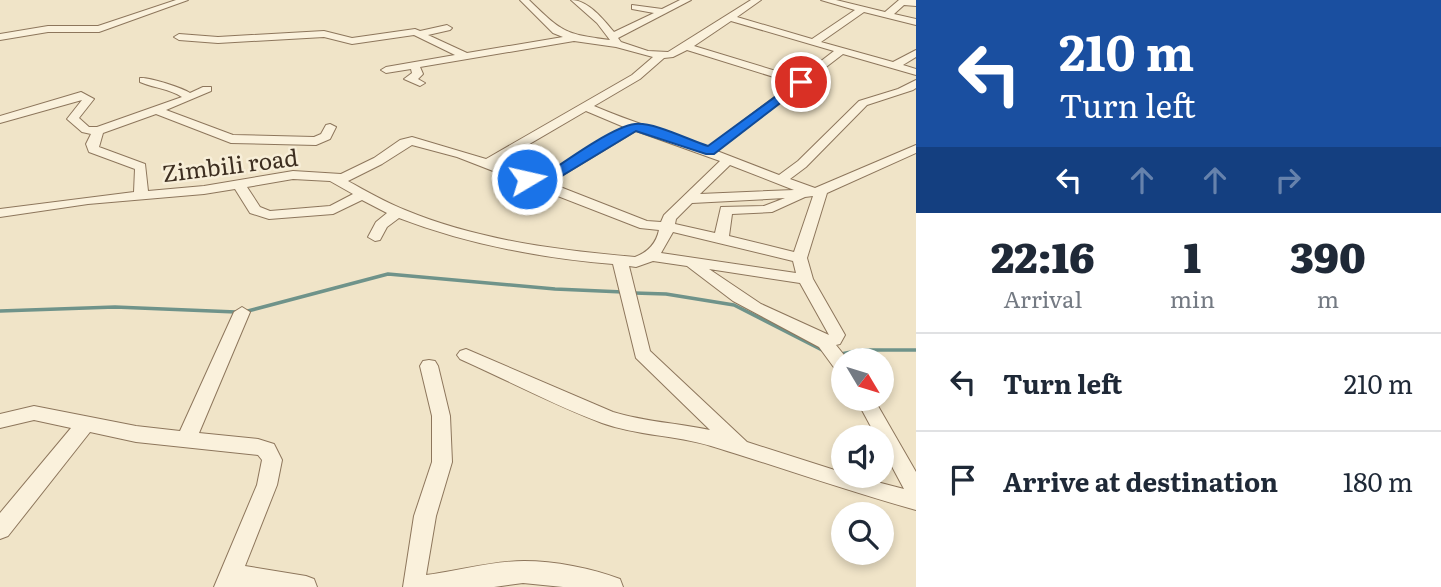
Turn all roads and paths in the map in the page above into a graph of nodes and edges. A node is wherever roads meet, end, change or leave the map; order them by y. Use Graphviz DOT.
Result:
graph roads {
  1 [pos="184,0"];
  2 [pos="524,0"];
  3 [pos="575,0"];
  4 [pos="687,0"];
  5 [pos="757,0"];
  6 [pos="825,0"];
  7 [pos="887,0"];
  8 [pos="905,2"];
  9 [pos="916,3"];
  10 [pos="858,5"];
  11 [pos="635,7"];
  12 [pos="660,11"];
  13 [pos="887,15"];
  14 [pos="729,18"];
  15 [pos="916,22"];
  16 [pos="447,28"];
  17 [pos="419,34"];
  18 [pos="0,37"];
  19 [pos="179,37"];
  20 [pos="574,38"];
  21 [pos="615,41"];
  22 [pos="813,43"];
  23 [pos="687,47"];
  24 [pos="841,51"];
  25 [pos="916,53"];
  26 [pos="465,56"];
  27 [pos="660,56"];
  28 [pos="414,65"];
  29 [pos="894,66"];
  30 [pos="386,70"];
  31 [pos="916,72"];
  32 [pos="144,80"];
  33 [pos="801,82"];
  34 [pos="88,83"];
  35 [pos="420,83"];
  36 [pos="916,83"];
  37 [pos="207,89"];
  38 [pos="88,96"];
  39 [pos="190,99"];
  40 [pos="587,107"];
  41 [pos="158,111"];
  42 [pos="0,120"];
  43 [pos="330,127"];
  44 [pos="634,127"];
  45 [pos="98,131"];
  46 [pos="916,149"];
  47 [pos="710,151"];
  48 [pos="729,159"];
  49 [pos="487,164"];
  50 [pos="332,177"];
  51 [pos="782,179"];
  52 [pos="239,184"];
  53 [pos="540,184"];
  54 [pos="811,193"];
  55 [pos="363,194"];
  56 [pos="141,195"];
  57 [pos="690,198"];
  58 [pos="397,212"];
  59 [pos="0,213"];
  60 [pos="667,226"];
  61 [pos="375,237"];
  62 [pos="721,240"];
  63 [pos="652,256"];
  64 [pos="800,258"];
  65 [pos="620,261"];
  66 [pos="692,262"];
  67 [pos="805,279"];
  68 [pos="242,312"];
  69 [pos="826,342"];
  70 [pos="831,349"];
  71 [pos="466,355"];
  72 [pos="429,366"];
  73 [pos="873,411"];
  74 [pos="0,421"];
  75 [pos="86,424"];
  76 [pos="186,440"];
  77 [pos="741,448"];
  78 [pos="916,491"];
  79 [pos="916,501"];
  80 [pos="0,529"];
  81 [pos="229,581"];
  82 [pos="494,581"];
  83 [pos="306,587"];
  84 [pos="414,587"];
  85 [pos="420,587"];
  86 [pos="612,587"];
  1 -- 18 [label="street"];
  2 -- 20 [label="street"];
  3 -- 21 [label="street"];
  4 -- 12 [label="street"];
  5 -- 14 [label="street"];
  6 -- 10 [label="street"];
  7 -- 8 [label="street"];
  8 -- 9 [label="street"];
  8 -- 13 [label="street"];
  10 -- 13 [label="street"];
  10 -- 22 [label="street"];
  11 -- 12 [label="street"];
  12 -- 21 [label="street"];
  13 -- 15 [label="street"];
  14 -- 22 [label="street"];
  14 -- 23 [label="street"];
  16 -- 17 [label="street"];
  17 -- 19 [label="street"];
  17 -- 26 [label="street"];
  20 -- 21 [label="street"];
  20 -- 26 [label="street"];
  21 -- 27 [label="street"];
  22 -- 24 [label="street"];
  23 -- 27 [label="street"];
  23 -- 33 [label="street"];
  24 -- 29 [label="street"];
  24 -- 33 [label="street"];
  25 -- 29 [label="street"];
  26 -- 28 [label="street"];
  27 -- 40 [label="street"];
  28 -- 30 [label="street"];
  28 -- 35 [label="street"];
  29 -- 31 [label="street"];
  32 -- 39 [label="street"];
  33 -- 47 [label="street"];
  34 -- 38 [label="street"];
  36 -- 51 [label="street"];
  37 -- 39 [label="street"];
  38 -- 42 [label="street"];
  38 -- 45 [label="street"];
  39 -- 41 [label="street"];
  40 -- 44 [label="street"];
  40 -- 49 [label="street"];
  41 -- 43 [label="street"];
  41 -- 45 [label="street"];
  44 -- 47 [label="street"];
  44 -- 53 [label="street"];
  45 -- 56 [label="street"];
  46 -- 54 [label="street"];
  47 -- 48 [label="street"];
  48 -- 51 [label="street"];
  48 -- 57 [label="street"];
  49 -- 50 [label="street, Zimbili road"];
  49 -- 53 [label="street, Zimbili road"];
  50 -- 52 [label="street, Zimbili road"];
  50 -- 55 [label="street"];
  51 -- 54 [label="street"];
  52 -- 55 [label="street"];
  52 -- 56 [label="street, Zimbili road"];
  53 -- 60 [label="street, Zimbili road"];
  54 -- 57 [label="street"];
  54 -- 62 [label="street"];
  54 -- 64 [label="street"];
  55 -- 58 [label="street"];
  56 -- 59 [label="street, Zimbili road"];
  57 -- 60 [label="street"];
  58 -- 61 [label="street"];
  58 -- 65 [label="street"];
  60 -- 62 [label="street, Zimbili road"];
  60 -- 63 [label="street"];
  62 -- 64 [label="street, Zimbili road"];
  63 -- 65 [label="street"];
  63 -- 66 [label="street"];
  64 -- 67 [label="street"];
  65 -- 77 [label="street"];
  66 -- 67 [label="street"];
  66 -- 69 [label="street"];
  67 -- 69 [label="street"];
  68 -- 76 [label="street"];
  69 -- 70 [label="street"];
  71 -- 77 [label="street"];
  72 -- 84 [label="street"];
  73 -- 78 [label="street"];
  74 -- 75 [label="street"];
  75 -- 76 [label="street"];
  75 -- 80 [label="street"];
  76 -- 81 [label="street"];
  77 -- 79 [label="street"];
  81 -- 83 [label="street"];
  82 -- 85 [label="street"];
  82 -- 86 [label="street"];
}
